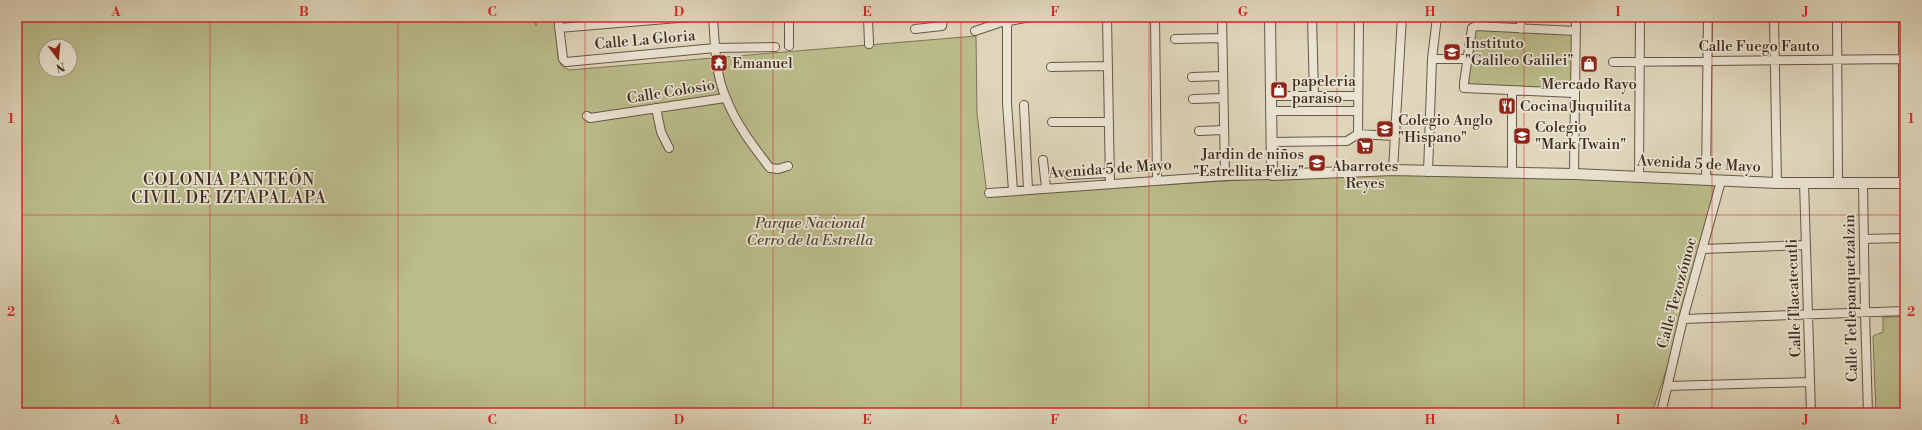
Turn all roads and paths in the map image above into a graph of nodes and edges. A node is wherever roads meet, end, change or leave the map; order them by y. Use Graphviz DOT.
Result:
graph roads {
  1 [pos="558,17"];
  2 [pos="690,17"];
  3 [pos="713,17"];
  4 [pos="789,17"];
  5 [pos="868,17"];
  6 [pos="944,17"];
  7 [pos="990,17"];
  8 [pos="1031,17"];
  9 [pos="1107,17"];
  10 [pos="1155,17"];
  11 [pos="1222,17"];
  12 [pos="1270,17"];
  13 [pos="1312,17"];
  14 [pos="1359,17"];
  15 [pos="1402,17"];
  16 [pos="1437,17"];
  17 [pos="1521,17"];
  18 [pos="1576,17"];
  19 [pos="1640,17"];
  20 [pos="1708,17"];
  21 [pos="1774,17"];
  22 [pos="1837,17"];
  23 [pos="1903,17"];
  24 [pos="1002,22"];
  25 [pos="990,26"];
  26 [pos="559,28"];
  27 [pos="915,29"];
  28 [pos="1521,29"];
  29 [pos="1576,30"];
  30 [pos="975,31"];
  31 [pos="1222,38"];
  32 [pos="1175,39"];
  33 [pos="869,44"];
  34 [pos="789,46"];
  35 [pos="775,47"];
  36 [pos="715,48"];
  37 [pos="1432,58"];
  38 [pos="1466,59"];
  39 [pos="1904,59"];
  40 [pos="1708,60"];
  41 [pos="1775,60"];
  42 [pos="1838,60"];
  43 [pos="1640,61"];
  44 [pos="1613,62"];
  45 [pos="1051,66"];
  46 [pos="1106,66"];
  47 [pos="1223,76"];
  48 [pos="1192,77"];
  49 [pos="1512,91"];
  50 [pos="1574,93"];
  51 [pos="1271,96"];
  52 [pos="1314,96"];
  53 [pos="1357,96"];
  54 [pos="725,98"];
  55 [pos="1223,98"];
  56 [pos="1193,99"];
  57 [pos="1024,105"];
  58 [pos="656,108"];
  59 [pos="1271,111"];
  60 [pos="1356,111"];
  61 [pos="587,116"];
  62 [pos="1052,122"];
  63 [pos="1108,122"];
  64 [pos="1224,130"];
  65 [pos="1199,131"];
  66 [pos="1358,134"];
  67 [pos="1394,136"];
  68 [pos="1272,142"];
  69 [pos="669,148"];
  70 [pos="1043,160"];
  71 [pos="788,166"];
  72 [pos="1393,170"];
  73 [pos="1428,172"];
  74 [pos="1512,172"];
  75 [pos="1109,173"];
  76 [pos="1574,174"];
  77 [pos="1272,175"];
  78 [pos="1069,176"];
  79 [pos="1225,176"];
  80 [pos="1639,177"];
  81 [pos="1156,180"];
  82 [pos="1706,180"];
  83 [pos="1721,181"];
  84 [pos="1804,182"];
  85 [pos="1838,182"];
  86 [pos="1863,182"];
  87 [pos="1777,183"];
  88 [pos="1904,183"];
  89 [pos="1110,184"];
  90 [pos="1046,188"];
  91 [pos="1028,190"];
  92 [pos="1013,191"];
  93 [pos="989,193"];
  94 [pos="1905,238"];
  95 [pos="1864,239"];
  96 [pos="1806,246"];
  97 [pos="1703,249"];
  98 [pos="1905,311"];
  99 [pos="1864,312"];
  100 [pos="1808,315"];
  101 [pos="1683,318"];
  102 [pos="1810,382"];
  103 [pos="1668,386"];
  104 [pos="1661,413"];
  105 [pos="1811,413"];
  106 [pos="1868,413"];
  1 -- 26 [label="street"];
  2 -- 26 [label="street"];
  3 -- 36 [label="street, Calle Colosio"];
  4 -- 34 [label="street"];
  5 -- 33 [label="street"];
  6 -- 27 [label="street"];
  7 -- 25 [label="street"];
  8 -- 92 [label="street"];
  9 -- 46 [label="street"];
  10 -- 81 [label="street"];
  11 -- 31 [label="street"];
  12 -- 51 [label="street"];
  13 -- 52 [label="street"];
  14 -- 53 [label="street"];
  15 -- 67 [label="street"];
  16 -- 37 [label="street"];
  17 -- 28 [label="street"];
  18 -- 29 [label="street"];
  19 -- 43 [label="street"];
  20 -- 40 [label="street"];
  21 -- 41 [label="street"];
  22 -- 42 [label="street"];
  23 -- 39 [label="street"];
  24 -- 25 [label="street"];
  25 -- 30 [label="street"];
  26 -- 36 [label="street, Calle La Gloria"];
  28 -- 29 [label="street"];
  28 -- 38 [label="street"];
  29 -- 50 [label="street"];
  31 -- 32 [label="street"];
  31 -- 47 [label="street"];
  35 -- 36 [label="street, Calle La Gloria"];
  36 -- 54 [label="street, Calle Colosio"];
  37 -- 38 [label="street"];
  37 -- 73 [label="street"];
  38 -- 49 [label="street"];
  39 -- 42 [label="street, Calle Fuego Fauto"];
  39 -- 88 [label="street"];
  40 -- 41 [label="street, Calle Fuego Fauto"];
  40 -- 43 [label="street, Calle Fuego Fauto"];
  40 -- 82 [label="street"];
  41 -- 42 [label="street, Calle Fuego Fauto"];
  41 -- 87 [label="street"];
  42 -- 85 [label="street"];
  43 -- 44 [label="street, Calle Fuego Fauto"];
  43 -- 80 [label="street"];
  45 -- 46 [label="street"];
  46 -- 63 [label="street"];
  47 -- 48 [label="street"];
  47 -- 55 [label="street"];
  49 -- 50 [label="street"];
  49 -- 74 [label="street"];
  50 -- 76 [label="street"];
  51 -- 52 [label="street"];
  51 -- 59 [label="street"];
  52 -- 53 [label="street"];
  53 -- 60 [label="street"];
  54 -- 58 [label="street, Calle Colosio"];
  54 -- 71 [label="street"];
  55 -- 56 [label="street"];
  55 -- 64 [label="street"];
  57 -- 91 [label="street"];
  58 -- 61 [label="street, Calle Colosio"];
  58 -- 69 [label="street"];
  59 -- 60 [label="street"];
  59 -- 68 [label="street"];
  60 -- 66 [label="street"];
  62 -- 63 [label="street"];
  63 -- 75 [label="street"];
  64 -- 65 [label="street"];
  64 -- 79 [label="street"];
  66 -- 67 [label="street"];
  66 -- 68 [label="street"];
  67 -- 72 [label="street"];
  68 -- 77 [label="street"];
  70 -- 90 [label="street"];
  72 -- 73 [label="street, Avenida 5 de Mayo"];
  72 -- 77 [label="street, Avenida 5 de Mayo"];
  73 -- 74 [label="street, Avenida 5 de Mayo"];
  74 -- 76 [label="street, Avenida 5 de Mayo"];
  75 -- 78 [label="street"];
  75 -- 89 [label="street"];
  76 -- 80 [label="street, Avenida 5 de Mayo"];
  77 -- 79 [label="street, Avenida 5 de Mayo"];
  79 -- 81 [label="street, Avenida 5 de Mayo"];
  80 -- 82 [label="street, Avenida 5 de Mayo"];
  81 -- 89 [label="street, Avenida 5 de Mayo"];
  82 -- 83 [label="street, Avenida 5 de Mayo"];
  83 -- 87 [label="street, Avenida 5 de Mayo"];
  83 -- 97 [label="street, Calle Tezozómoc"];
  84 -- 85 [label="street, Avenida 5 de Mayo"];
  84 -- 87 [label="street, Avenida 5 de Mayo"];
  84 -- 96 [label="street, Calle Tlacatecutli"];
  85 -- 86 [label="street, Avenida 5 de Mayo"];
  86 -- 88 [label="street, Avenida 5 de Mayo"];
  86 -- 95 [label="street, Calle Tetlepanquetzalzin"];
  89 -- 90 [label="street, Avenida 5 de Mayo"];
  90 -- 91 [label="street, Avenida 5 de Mayo"];
  91 -- 92 [label="street, Avenida 5 de Mayo"];
  92 -- 93 [label="street, Avenida 5 de Mayo"];
  94 -- 95 [label="street"];
  95 -- 99 [label="street, Calle Tetlepanquetzalzin"];
  96 -- 97 [label="street"];
  96 -- 100 [label="street, Calle Tlacatecutli"];
  97 -- 101 [label="street, Calle Tezozómoc"];
  98 -- 99 [label="street"];
  99 -- 100 [label="street"];
  99 -- 106 [label="street, Calle Tetlepanquetzalzin"];
  100 -- 101 [label="street"];
  100 -- 102 [label="street, Calle Tlacatecutli"];
  101 -- 103 [label="street, Calle Tezozómoc"];
  102 -- 103 [label="street"];
  102 -- 105 [label="street, Calle Tlacatecutli"];
  103 -- 104 [label="street, Calle Tezozómoc"];
}
